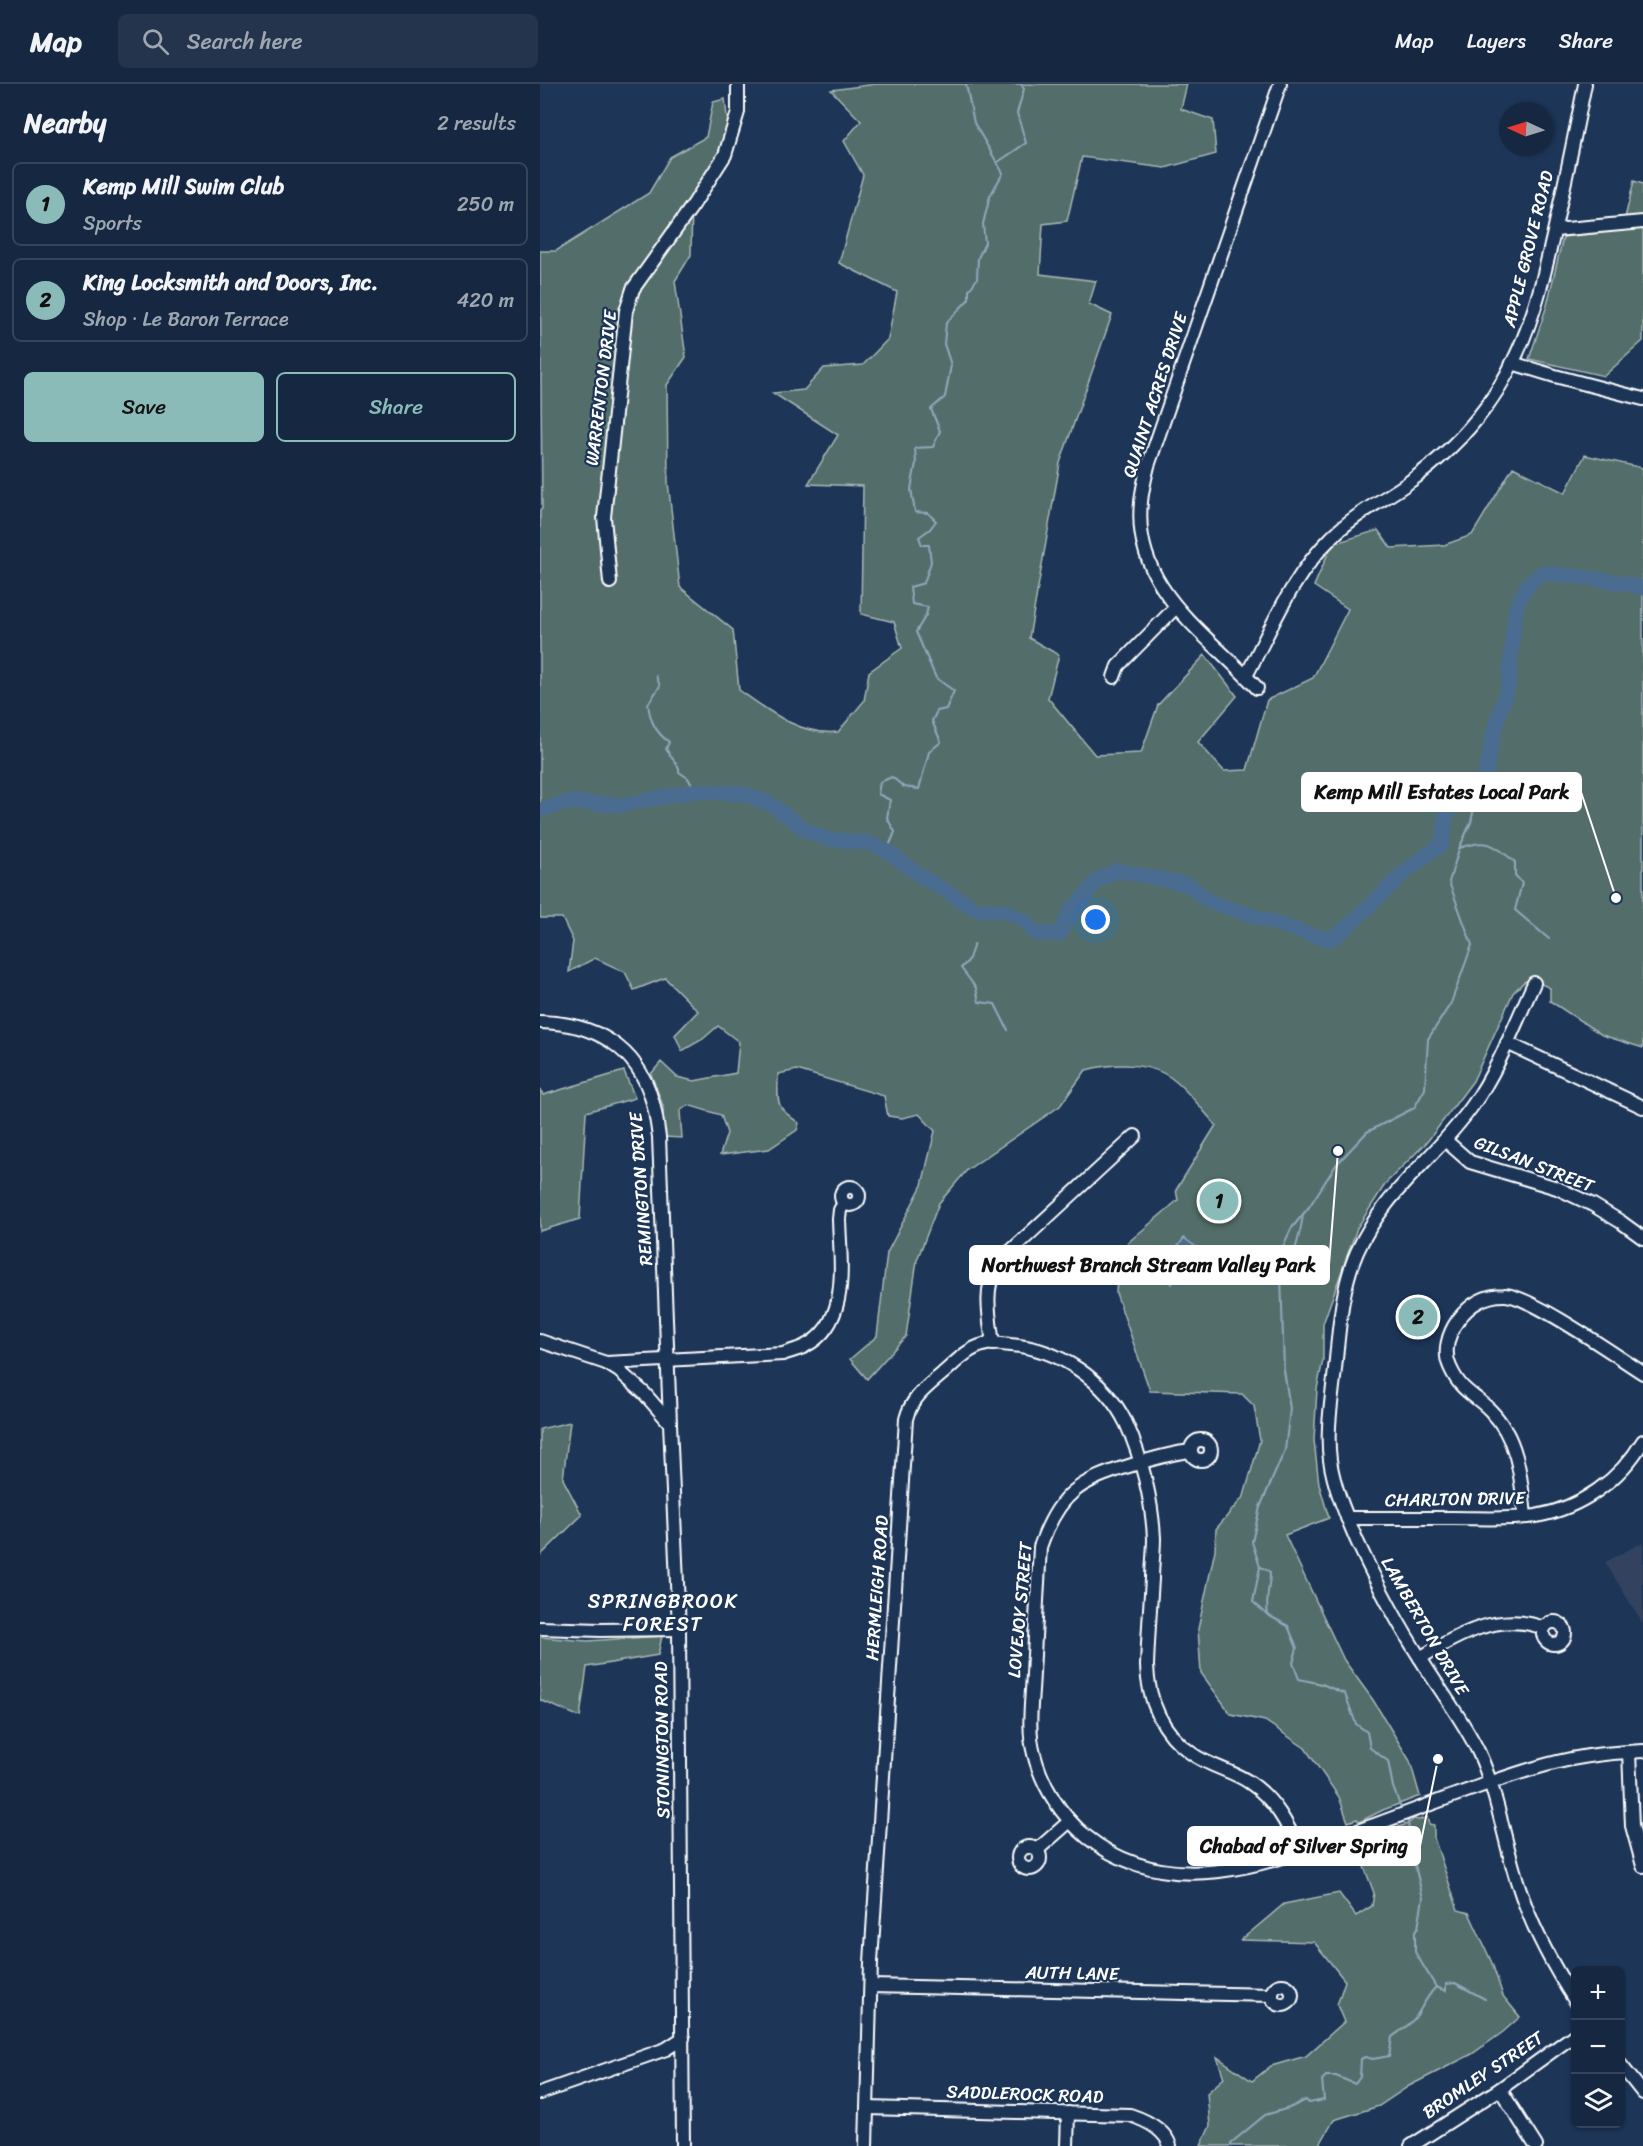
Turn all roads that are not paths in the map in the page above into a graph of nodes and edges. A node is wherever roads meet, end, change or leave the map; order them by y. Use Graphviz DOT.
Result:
graph roads {
  1 [pos="738,84"];
  2 [pos="1280,84"];
  3 [pos="1586,84"];
  4 [pos="1643,222"];
  5 [pos="1555,231"];
  6 [pos="1512,363"];
  7 [pos="1643,399"];
  8 [pos="610,582"];
  9 [pos="1176,607"];
  10 [pos="1246,676"];
  11 [pos="1114,677"];
  12 [pos="1257,688"];
  13 [pos="1534,983"];
  14 [pos="540,1022"];
  15 [pos="1507,1043"];
  16 [pos="1643,1107"];
  17 [pos="1135,1136"];
  18 [pos="1445,1140"];
  19 [pos="844,1203"];
  20 [pos="1643,1238"];
  21 [pos="540,1341"];
  22 [pos="993,1344"];
  23 [pos="668,1361"];
  24 [pos="606,1363"];
  25 [pos="1643,1373"];
  26 [pos="670,1423"];
  27 [pos="1643,1441"];
  28 [pos="1191,1451"];
  29 [pos="1140,1463"];
  30 [pos="1525,1516"];
  31 [pos="1347,1518"];
  32 [pos="540,1628"];
  33 [pos="1544,1628"];
  34 [pos="679,1629"];
  35 [pos="1420,1658"];
  36 [pos="1643,1751"];
  37 [pos="1629,1752"];
  38 [pos="1490,1784"];
  39 [pos="1070,1821"];
  40 [pos="1037,1850"];
  41 [pos="1300,1852"];
  42 [pos="1643,1866"];
  43 [pos="871,1986"];
  44 [pos="1272,1995"];
  45 [pos="1571,1995"];
  46 [pos="1571,2037"];
  47 [pos="683,2038"];
  48 [pos="1625,2070"];
  49 [pos="1500,2089"];
  50 [pos="540,2093"];
  51 [pos="1643,2093"];
  52 [pos="867,2108"];
  53 [pos="1068,2113"];
  54 [pos="683,2146"];
  55 [pos="866,2146"];
  56 [pos="1067,2146"];
  57 [pos="1170,2146"];
  58 [pos="1411,2146"];
  59 [pos="1536,2146"];
  1 -- 8 [label="street, WARRENTON DRIVE"];
  2 -- 9 [label="street, QUAINT ACRES DRIVE"];
  3 -- 5 [label="street, APPLE GROVE ROAD"];
  4 -- 5 [label="street"];
  5 -- 6 [label="street, APPLE GROVE ROAD"];
  6 -- 7 [label="street"];
  6 -- 10 [label="street, APPLE GROVE ROAD"];
  9 -- 10 [label="street, QUAINT ACRES DRIVE"];
  9 -- 11 [label="street"];
  10 -- 12 [label="street, QUAINT ACRES DRIVE"];
  13 -- 15 [label="street, LAMBERTON DRIVE"];
  14 -- 23 [label="street, REMINGTON DRIVE"];
  15 -- 16 [label="street"];
  15 -- 18 [label="street, LAMBERTON DRIVE"];
  17 -- 22 [label="street"];
  18 -- 20 [label="street, GILSAN STREET"];
  18 -- 31 [label="street, LAMBERTON DRIVE"];
  19 -- 23 [label="street"];
  21 -- 24 [label="street"];
  22 -- 29 [label="street"];
  22 -- 43 [label="street, HERMLEIGH ROAD"];
  23 -- 24 [label="street"];
  23 -- 26 [label="street, REMINGTON DRIVE"];
  24 -- 26 [label="street"];
  25 -- 30 [label="street"];
  26 -- 34 [label="street, STONINGTON ROAD"];
  27 -- 30 [label="street, CHARLTON DRIVE"];
  28 -- 29 [label="street, LOVEJOY STREET"];
  29 -- 39 [label="street, LOVEJOY STREET"];
  29 -- 41 [label="street"];
  30 -- 31 [label="street, CHARLTON DRIVE"];
  31 -- 35 [label="street, LAMBERTON DRIVE"];
  32 -- 34 [label="street"];
  33 -- 35 [label="street"];
  34 -- 47 [label="street, STONINGTON ROAD"];
  35 -- 38 [label="street, LAMBERTON DRIVE"];
  36 -- 37 [label="street, LOVEJOY STREET"];
  37 -- 38 [label="street, LOVEJOY STREET"];
  37 -- 42 [label="street"];
  38 -- 41 [label="street, LOVEJOY STREET"];
  38 -- 45 [label="street, LAMBERTON DRIVE"];
  39 -- 40 [label="street"];
  39 -- 41 [label="street, LOVEJOY STREET"];
  43 -- 44 [label="street, AUTH LANE"];
  43 -- 52 [label="street, HERMLEIGH ROAD"];
  46 -- 49 [label="street, BROMLEY STREET"];
  47 -- 50 [label="street"];
  47 -- 54 [label="street, STONINGTON ROAD"];
  48 -- 51 [label="street"];
  49 -- 58 [label="street, BROMLEY STREET"];
  49 -- 59 [label="street"];
  52 -- 53 [label="street, SADDLEROCK ROAD"];
  52 -- 55 [label="street, HERMLEIGH ROAD"];
  53 -- 56 [label="street"];
  53 -- 57 [label="street, SADDLEROCK ROAD"];
}
